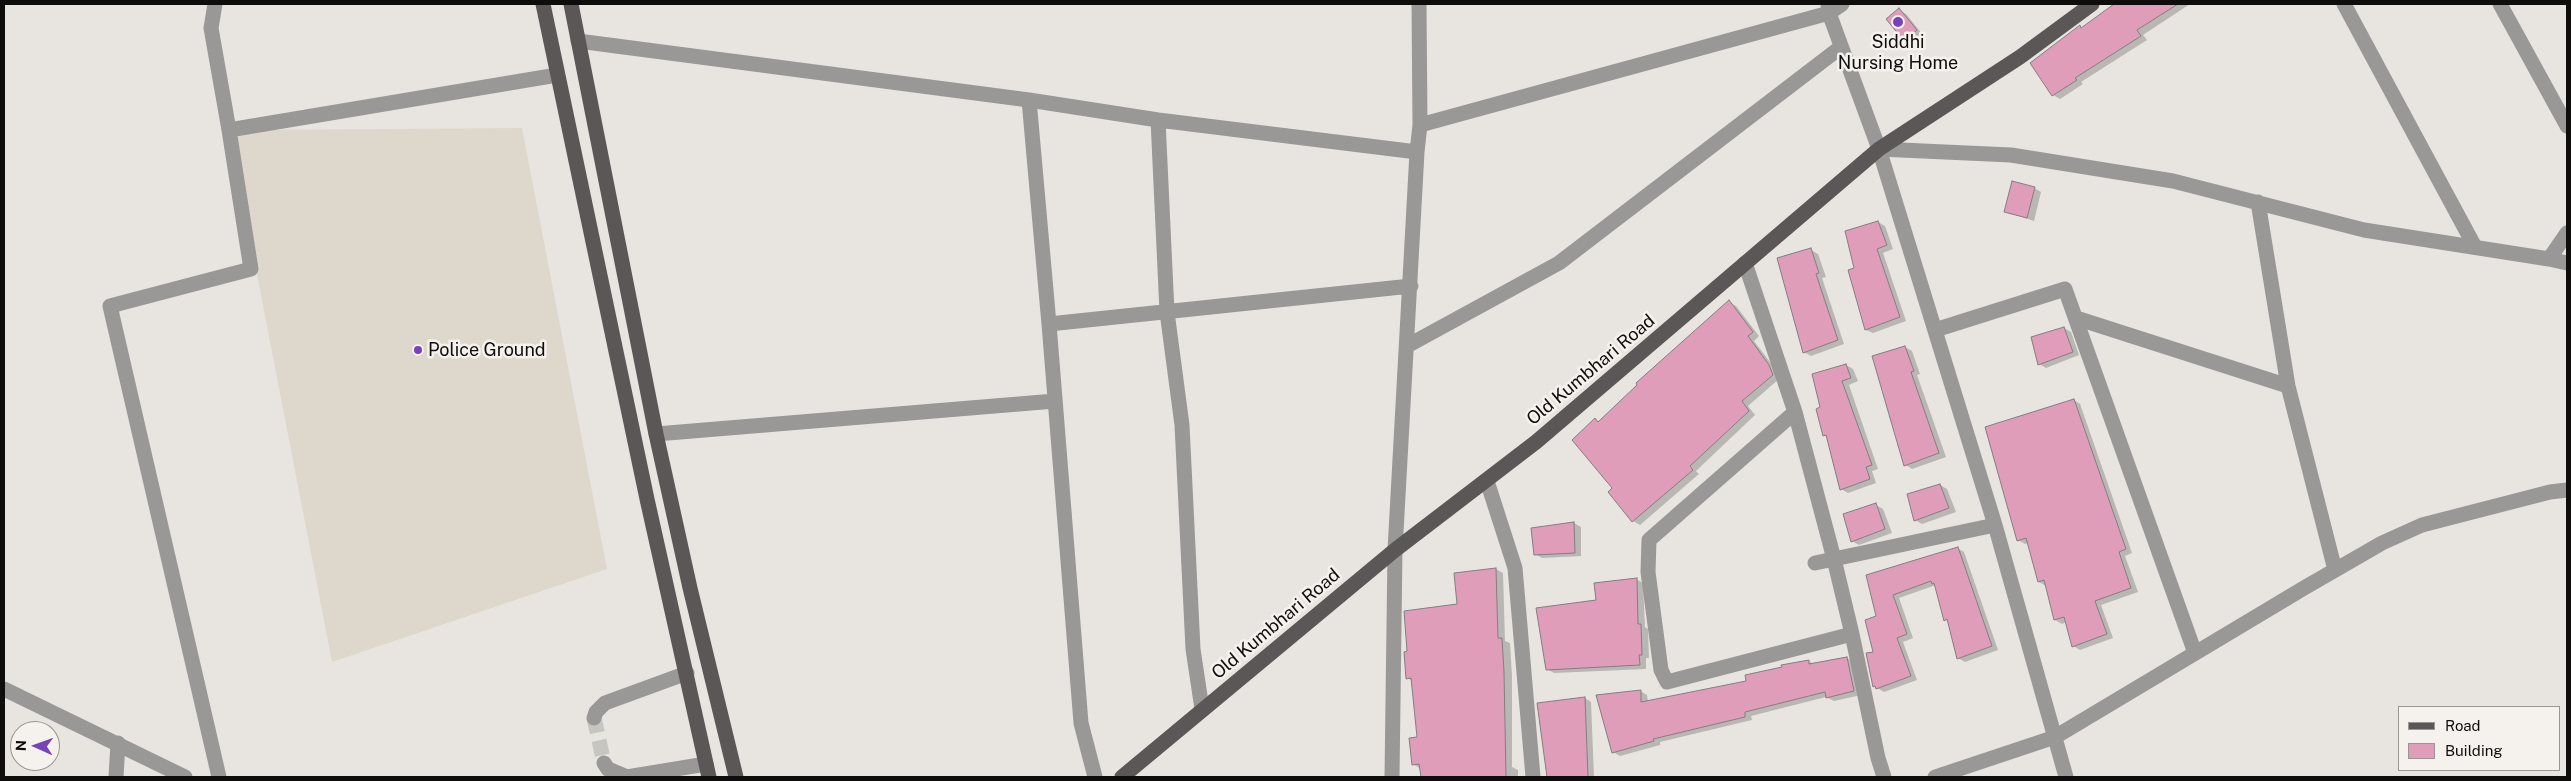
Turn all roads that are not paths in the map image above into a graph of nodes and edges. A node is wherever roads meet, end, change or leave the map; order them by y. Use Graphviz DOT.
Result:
graph roads {
  1 [pos="215,4"];
  2 [pos="543,4"];
  3 [pos="571,4"];
  4 [pos="1418,4"];
  5 [pos="1842,4"];
  6 [pos="2092,4"];
  7 [pos="2344,4"];
  8 [pos="2500,4"];
  9 [pos="1828,8"];
  10 [pos="578,41"];
  11 [pos="1841,47"];
  12 [pos="557,75"];
  13 [pos="1029,100"];
  14 [pos="1158,120"];
  15 [pos="1420,125"];
  16 [pos="2567,126"];
  17 [pos="228,130"];
  18 [pos="1879,149"];
  19 [pos="1416,152"];
  20 [pos="2258,202"];
  21 [pos="2567,233"];
  22 [pos="2475,247"];
  23 [pos="2549,259"];
  24 [pos="1745,263"];
  25 [pos="2567,263"];
  26 [pos="1410,286"];
  27 [pos="1167,312"];
  28 [pos="2076,318"];
  29 [pos="1049,324"];
  30 [pos="1935,330"];
  31 [pos="1407,346"];
  32 [pos="2288,386"];
  33 [pos="1055,401"];
  34 [pos="1796,412"];
  35 [pos="656,434"];
  36 [pos="1488,481"];
  37 [pos="2567,490"];
  38 [pos="1995,525"];
  39 [pos="1395,550"];
  40 [pos="1834,559"];
  41 [pos="1815,563"];
  42 [pos="2335,570"];
  43 [pos="1852,634"];
  44 [pos="2194,653"];
  45 [pos="687,673"];
  46 [pos="4,689"];
  47 [pos="1202,709"];
  48 [pos="594,718"];
  49 [pos="2055,736"];
  50 [pos="118,743"];
  51 [pos="604,763"];
  52 [pos="708,770"];
  53 [pos="116,777"];
  54 [pos="185,777"];
  55 [pos="219,777"];
  56 [pos="736,777"];
  57 [pos="1095,777"];
  58 [pos="1122,777"];
  59 [pos="1392,777"];
  60 [pos="1533,777"];
  61 [pos="1884,777"];
  62 [pos="1935,777"];
  63 [pos="2066,777"];
  1 -- 17 [label="street"];
  2 -- 12 [label="main road"];
  3 -- 10 [label="main road"];
  4 -- 15 [label="street"];
  5 -- 9 [label="street"];
  6 -- 18 [label="main road, Old Kumbhari Road"];
  7 -- 22 [label="street"];
  8 -- 16 [label="street"];
  9 -- 11 [label="street"];
  9 -- 15 [label="street"];
  10 -- 13 [label="street"];
  10 -- 35 [label="main road"];
  11 -- 18 [label="street"];
  11 -- 31 [label="street"];
  12 -- 17 [label="street"];
  12 -- 45 [label="main road"];
  13 -- 14 [label="street"];
  13 -- 29 [label="street"];
  14 -- 19 [label="street"];
  14 -- 27 [label="street"];
  15 -- 19 [label="street"];
  17 -- 55 [label="street"];
  18 -- 20 [label="street"];
  18 -- 24 [label="main road, Old Kumbhari Road"];
  18 -- 30 [label="street"];
  19 -- 26 [label="street"];
  20 -- 22 [label="street"];
  20 -- 32 [label="street"];
  21 -- 23 [label="street"];
  22 -- 23 [label="street"];
  23 -- 25 [label="street"];
  24 -- 34 [label="street"];
  24 -- 36 [label="main road, Old Kumbhari Road"];
  26 -- 27 [label="street"];
  26 -- 31 [label="street"];
  27 -- 29 [label="street"];
  27 -- 47 [label="street"];
  28 -- 30 [label="street"];
  28 -- 32 [label="street"];
  28 -- 44 [label="street"];
  29 -- 33 [label="street"];
  30 -- 38 [label="street"];
  31 -- 39 [label="street"];
  32 -- 42 [label="street"];
  33 -- 35 [label="street"];
  33 -- 57 [label="street"];
  34 -- 40 [label="street"];
  34 -- 43 [label="street"];
  35 -- 56 [label="main road"];
  36 -- 39 [label="main road, Old Kumbhari Road"];
  36 -- 60 [label="street"];
  37 -- 42 [label="street"];
  38 -- 40 [label="street"];
  38 -- 49 [label="street"];
  39 -- 47 [label="main road, Old Kumbhari Road"];
  39 -- 59 [label="street"];
  40 -- 41 [label="street"];
  40 -- 43 [label="street"];
  42 -- 44 [label="street"];
  43 -- 61 [label="street"];
  44 -- 49 [label="street"];
  45 -- 48 [label="street"];
  45 -- 52 [label="main road"];
  46 -- 50 [label="street"];
  47 -- 58 [label="main road, Old Kumbhari Road"];
  49 -- 62 [label="street"];
  49 -- 63 [label="street"];
  50 -- 53 [label="street"];
  50 -- 54 [label="street"];
  51 -- 52 [label="street"];
}
